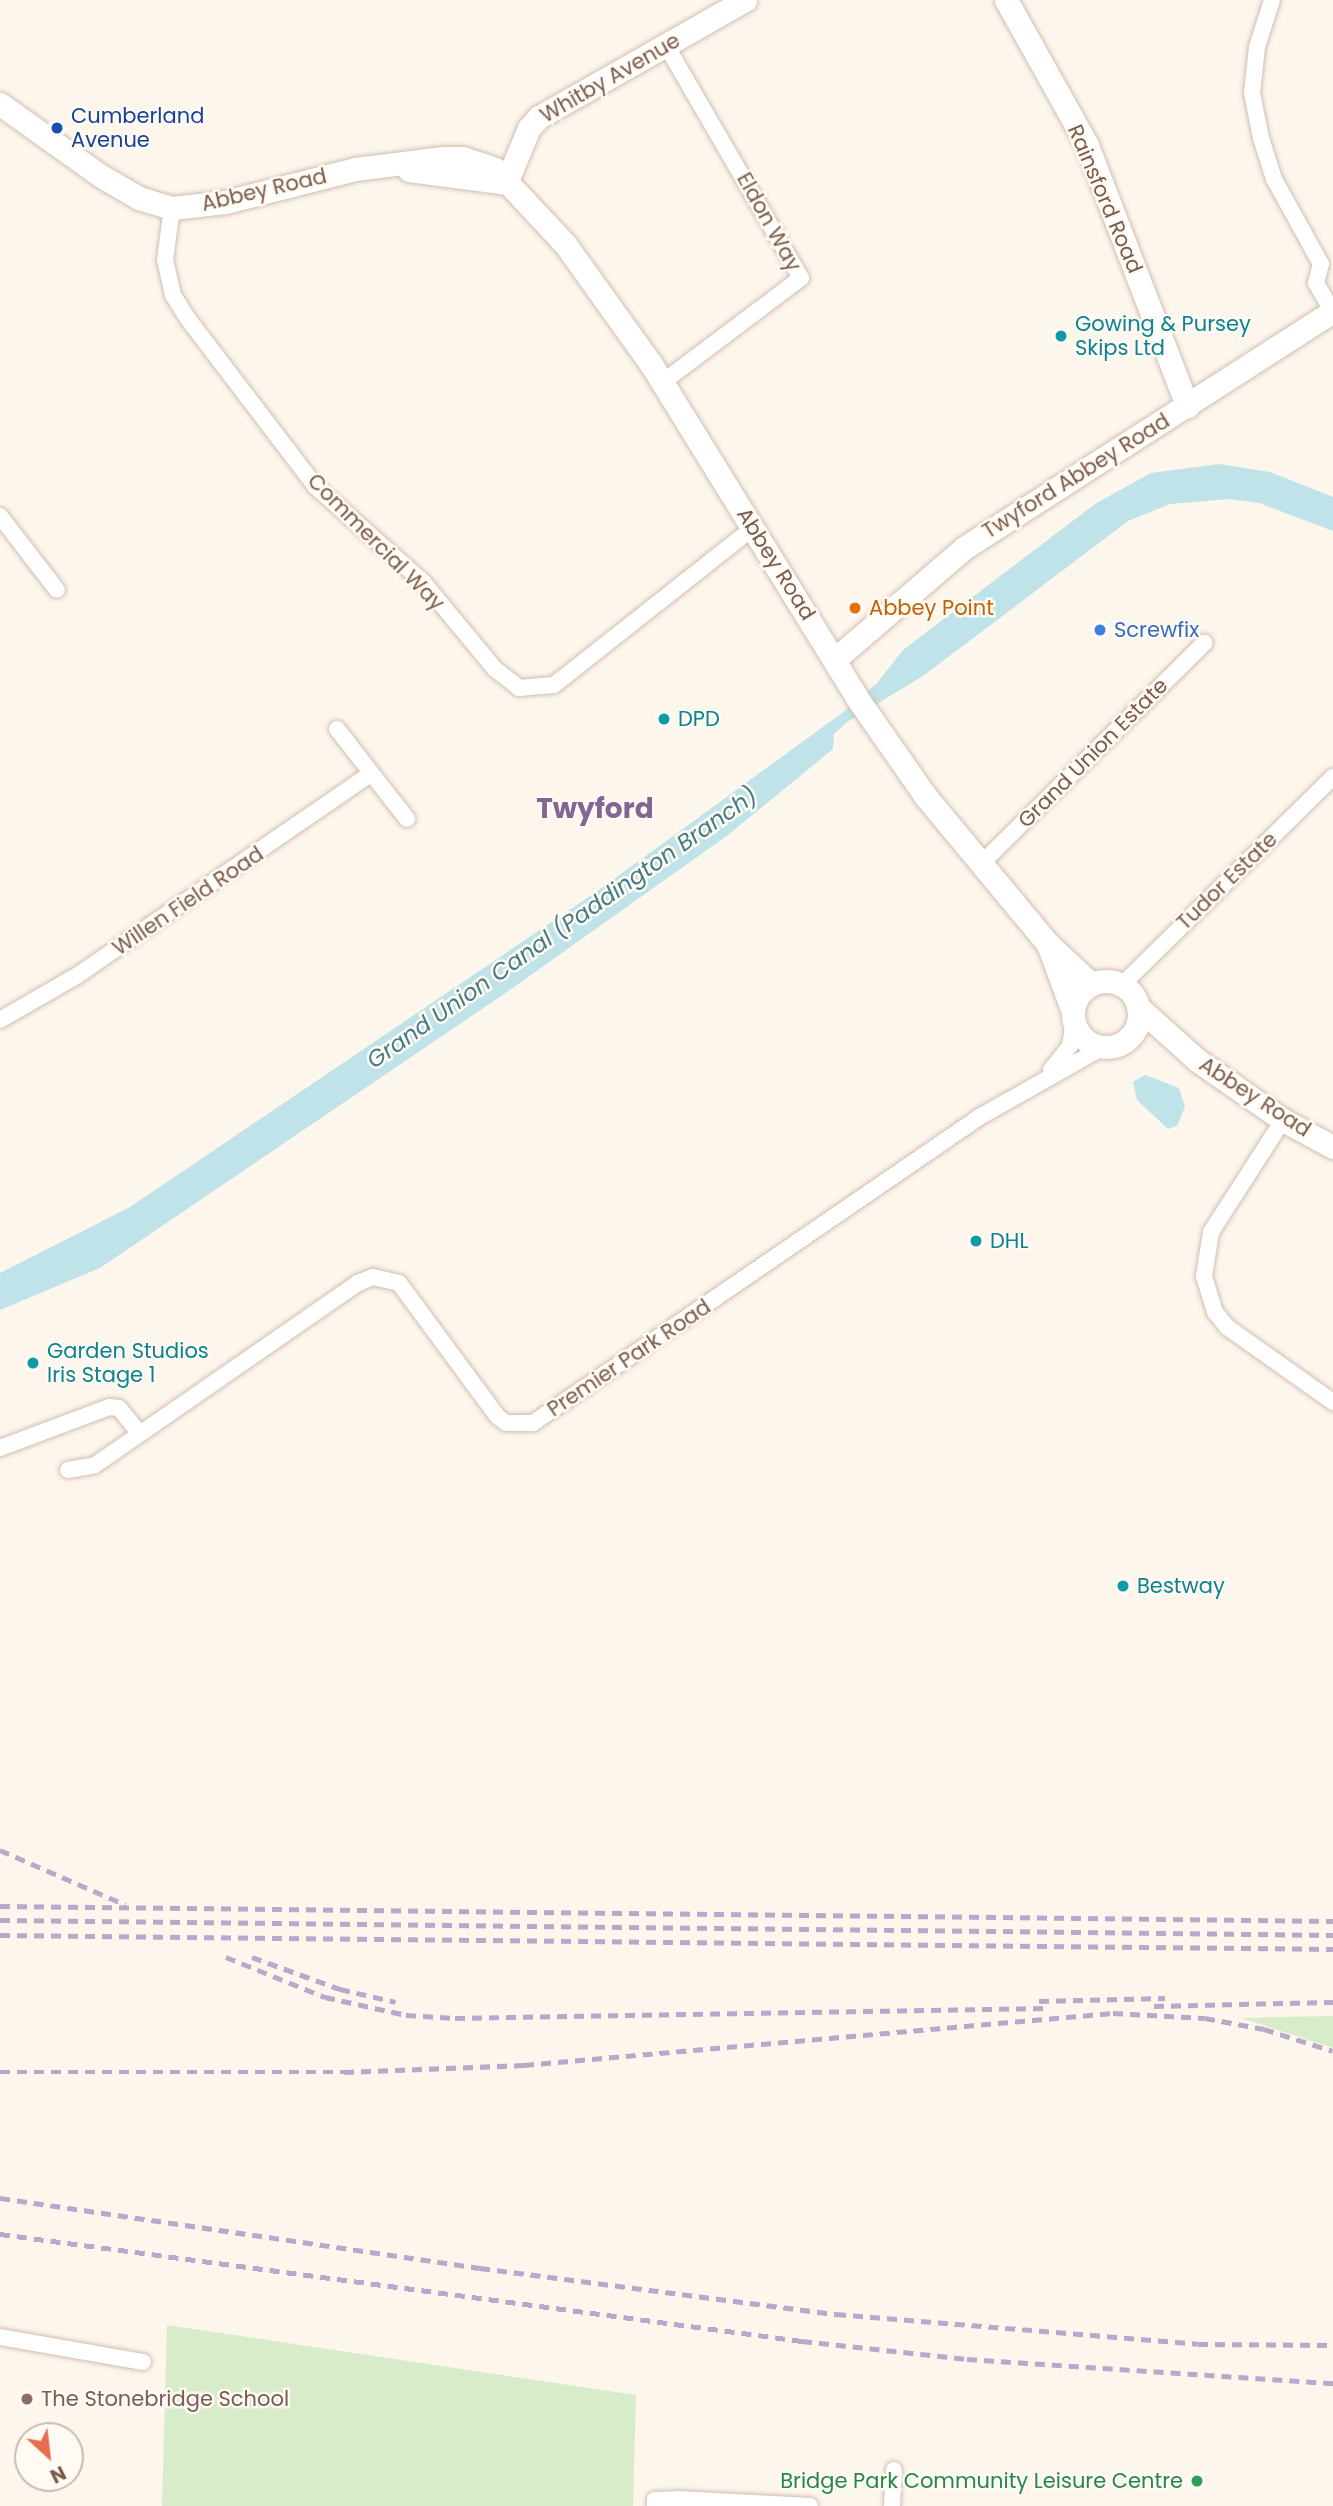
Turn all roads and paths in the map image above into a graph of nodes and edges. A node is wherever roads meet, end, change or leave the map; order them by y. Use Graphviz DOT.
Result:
graph roads {
  1 [pos="745,0"];
  2 [pos="1006,0"];
  3 [pos="1272,0"];
  4 [pos="666,45"];
  5 [pos="0,104"];
  6 [pos="506,183"];
  7 [pos="172,208"];
  8 [pos="1327,264"];
  9 [pos="1333,311"];
  10 [pos="663,382"];
  11 [pos="1187,405"];
  12 [pos="0,516"];
  13 [pos="753,528"];
  14 [pos="57,590"];
  15 [pos="1205,643"];
  16 [pos="834,660"];
  17 [pos="337,729"];
  18 [pos="370,774"];
  19 [pos="1333,778"];
  20 [pos="407,819"];
  21 [pos="982,863"];
  22 [pos="1048,944"];
  23 [pos="1091,984"];
  24 [pos="1122,985"];
  25 [pos="1138,1007"];
  26 [pos="1074,1017"];
  27 [pos="0,1020"];
  28 [pos="1115,1044"];
  29 [pos="1178,1046"];
  30 [pos="1044,1077"];
  31 [pos="1283,1120"];
  32 [pos="1333,1147"];
  33 [pos="1333,1402"];
  34 [pos="140,1434"];
  35 [pos="0,1448"];
  36 [pos="68,1470"];
  37 [pos="0,2337"];
  38 [pos="144,2362"];
  39 [pos="894,2470"];
  40 [pos="655,2506"];
  41 [pos="810,2506"];
  42 [pos="892,2506"];
  1 -- 4 [label="street, Whitby Avenue"];
  2 -- 11 [label="street, Rainsford Road"];
  3 -- 8 [label="street"];
  4 -- 6 [label="street, Whitby Avenue"];
  4 -- 10 [label="street, Eldon Way"];
  5 -- 7 [label="street, Abbey Road"];
  6 -- 7 [label="street, Abbey Road"];
  6 -- 10 [label="street, Abbey Road"];
  7 -- 13 [label="street, Commercial Way"];
  8 -- 9 [label="street"];
  9 -- 11 [label="street, Twyford Abbey Road"];
  10 -- 13 [label="street, Abbey Road"];
  11 -- 16 [label="street, Twyford Abbey Road"];
  12 -- 14 [label="street"];
  13 -- 16 [label="street, Abbey Road"];
  15 -- 21 [label="street, Grand Union Estate"];
  16 -- 21 [label="street, Abbey Road"];
  17 -- 18 [label="street"];
  18 -- 20 [label="street"];
  18 -- 27 [label="street, Willen Field Road"];
  19 -- 24 [label="street, Tudor Estate"];
  21 -- 22 [label="street, Abbey Road"];
  22 -- 23 [label="street, Abbey Road"];
  22 -- 26 [label="street, Abbey Road"];
  23 -- 24 [label="street"];
  23 -- 26 [label="street"];
  24 -- 25 [label="street"];
  25 -- 28 [label="street"];
  25 -- 29 [label="street, Abbey Road"];
  26 -- 28 [label="street"];
  26 -- 30 [label="street, Premier Park Road"];
  28 -- 29 [label="street, Abbey Road"];
  28 -- 30 [label="street, Premier Park Road"];
  29 -- 31 [label="street, Abbey Road"];
  30 -- 34 [label="street, Premier Park Road"];
  31 -- 32 [label="street, Abbey Road"];
  31 -- 33 [label="street"];
  34 -- 35 [label="street"];
  34 -- 36 [label="street, Premier Park Road"];
  37 -- 38 [label="street"];
  39 -- 42 [label="street"];
  40 -- 41 [label="street"];
}
